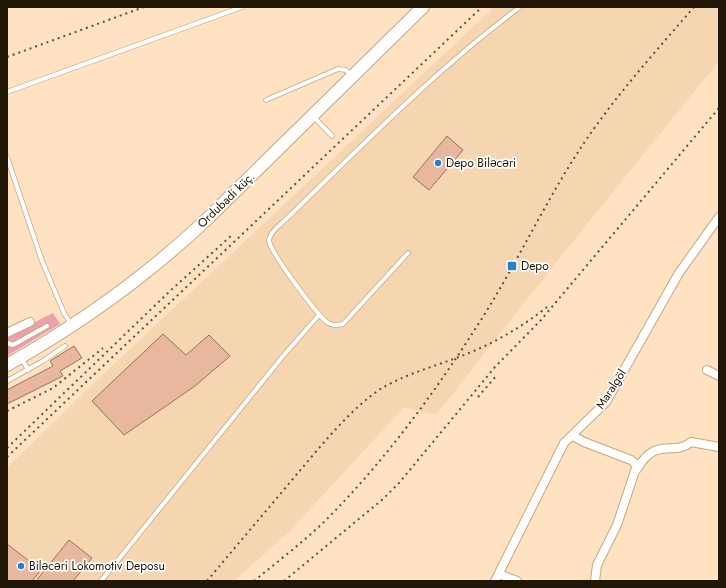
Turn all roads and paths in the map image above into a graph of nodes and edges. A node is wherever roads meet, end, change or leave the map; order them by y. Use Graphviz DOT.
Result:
graph roads {
  1 [pos="242,7"];
  2 [pos="424,7"];
  3 [pos="520,7"];
  4 [pos="353,76"];
  5 [pos="7,92"];
  6 [pos="266,100"];
  7 [pos="313,116"];
  8 [pos="332,136"];
  9 [pos="7,157"];
  10 [pos="719,217"];
  11 [pos="408,253"];
  12 [pos="319,315"];
  13 [pos="30,322"];
  14 [pos="47,326"];
  15 [pos="73,326"];
  16 [pos="7,333"];
  17 [pos="7,343"];
  18 [pos="65,346"];
  19 [pos="21,357"];
  20 [pos="7,365"];
  21 [pos="28,370"];
  22 [pos="706,370"];
  23 [pos="719,376"];
  24 [pos="7,381"];
  25 [pos="573,436"];
  26 [pos="719,447"];
  27 [pos="637,469"];
  28 [pos="497,577"];
  29 [pos="101,581"];
  30 [pos="518,581"];
  31 [pos="595,581"];
  1 -- 5 [label="lane"];
  2 -- 4 [label="main road, Ordubadi küç."];
  3 -- 12 [label="lane"];
  4 -- 6 [label="lane"];
  4 -- 7 [label="main road, Ordubadi küç."];
  7 -- 8 [label="lane"];
  7 -- 15 [label="main road, Ordubadi küç."];
  9 -- 15 [label="lane"];
  10 -- 25 [label="street, Maralgöl"];
  11 -- 12 [label="lane"];
  12 -- 29 [label="lane"];
  13 -- 16 [label="street"];
  14 -- 17 [label="lane"];
  15 -- 19 [label="main road, Ordubadi küç."];
  18 -- 21 [label="lane"];
  19 -- 20 [label="main road, Ordubadi küç."];
  19 -- 21 [label="lane"];
  21 -- 24 [label="lane"];
  22 -- 23 [label="street"];
  25 -- 27 [label="street"];
  25 -- 28 [label="street, Maralgöl"];
  26 -- 27 [label="street"];
  27 -- 31 [label="street"];
  28 -- 30 [label="street"];
}
